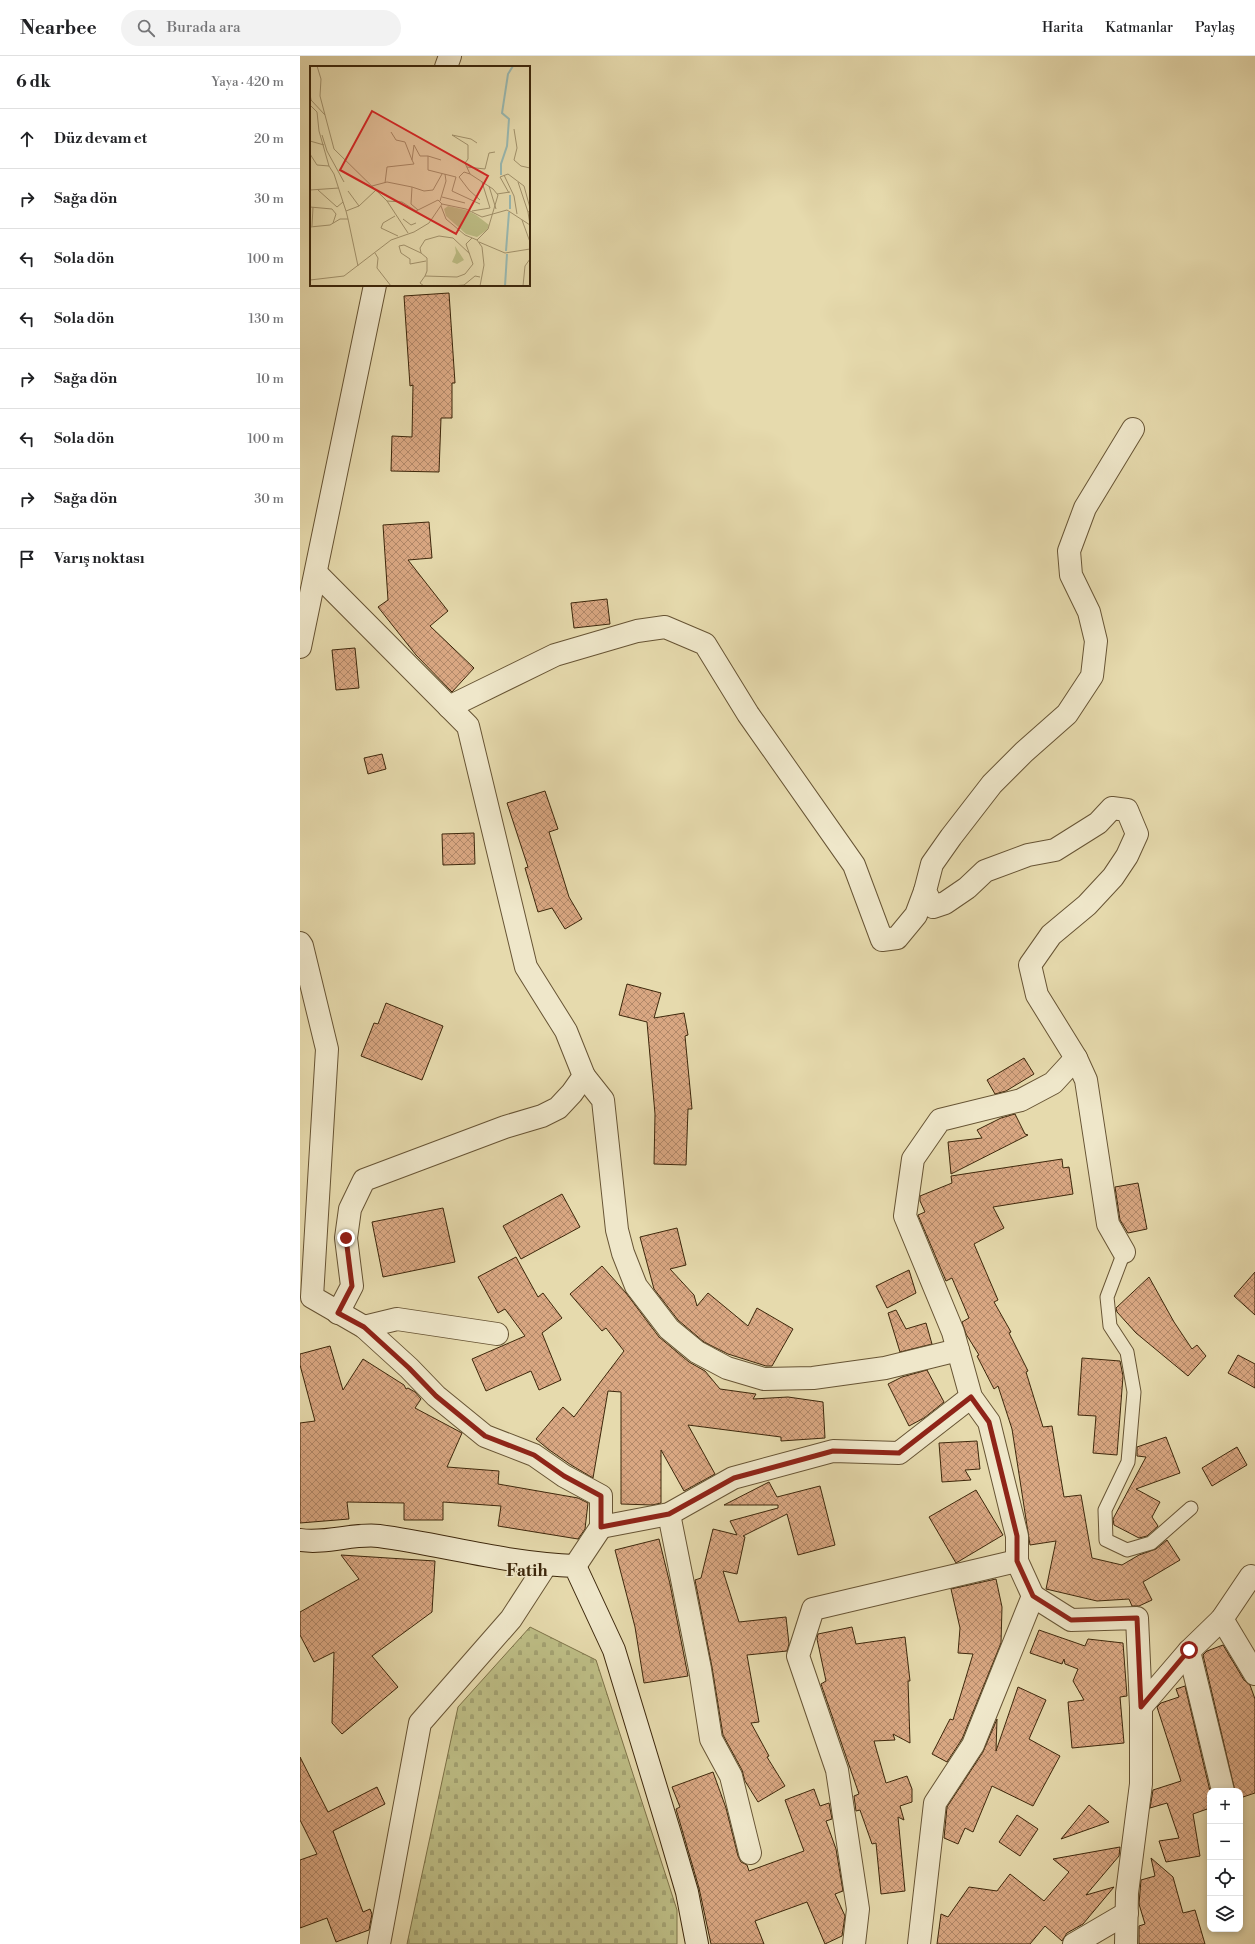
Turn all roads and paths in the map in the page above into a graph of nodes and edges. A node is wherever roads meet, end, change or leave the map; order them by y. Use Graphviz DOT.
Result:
graph roads {
  1 [pos="450,56"];
  2 [pos="446,66"];
  3 [pos="375,286"];
  4 [pos="1133,429"];
  5 [pos="316,573"];
  6 [pos="300,645"];
  7 [pos="449,707"];
  8 [pos="925,891"];
  9 [pos="300,943"];
  10 [pos="1076,1058"];
  11 [pos="584,1076"];
  12 [pos="1124,1252"];
  13 [pos="338,1313"];
  14 [pos="364,1327"];
  15 [pos="497,1334"];
  16 [pos="958,1350"];
  17 [pos="971,1397"];
  18 [pos="1191,1508"];
  19 [pos="669,1514"];
  20 [pos="601,1527"];
  21 [pos="300,1540"];
  22 [pos="1017,1561"];
  23 [pos="546,1565"];
  24 [pos="575,1566"];
  25 [pos="1255,1578"];
  26 [pos="1033,1596"];
  27 [pos="1222,1619"];
  28 [pos="1189,1650"];
  29 [pos="1255,1674"];
  30 [pos="1141,1707"];
  31 [pos="1222,1788"];
  32 [pos="750,1854"];
  33 [pos="1127,1912"];
  34 [pos="379,1944"];
  35 [pos="697,1944"];
  36 [pos="854,1944"];
  37 [pos="920,1944"];
  38 [pos="1074,1944"];
  39 [pos="1126,1944"];
  1 -- 2 [label="street"];
  3 -- 5 [label="street"];
  4 -- 8 [label="street"];
  5 -- 6 [label="street"];
  5 -- 7 [label="street"];
  7 -- 8 [label="street"];
  7 -- 11 [label="street"];
  8 -- 10 [label="street"];
  9 -- 13 [label="street"];
  10 -- 12 [label="street"];
  10 -- 16 [label="street"];
  11 -- 13 [label="street"];
  11 -- 16 [label="street"];
  12 -- 18 [label="lane"];
  13 -- 14 [label="street"];
  14 -- 15 [label="street"];
  14 -- 20 [label="street"];
  16 -- 17 [label="street"];
  17 -- 19 [label="street"];
  17 -- 22 [label="street"];
  19 -- 20 [label="street"];
  19 -- 32 [label="street"];
  20 -- 24 [label="street"];
  21 -- 23 [label="street"];
  22 -- 26 [label="street"];
  22 -- 36 [label="street"];
  23 -- 24 [label="street"];
  23 -- 34 [label="street"];
  24 -- 35 [label="street"];
  25 -- 27 [label="street"];
  26 -- 30 [label="street"];
  26 -- 37 [label="street"];
  27 -- 28 [label="street"];
  27 -- 29 [label="street"];
  28 -- 30 [label="street"];
  28 -- 31 [label="street"];
  30 -- 33 [label="street"];
  33 -- 38 [label="street"];
  33 -- 39 [label="street"];
}
